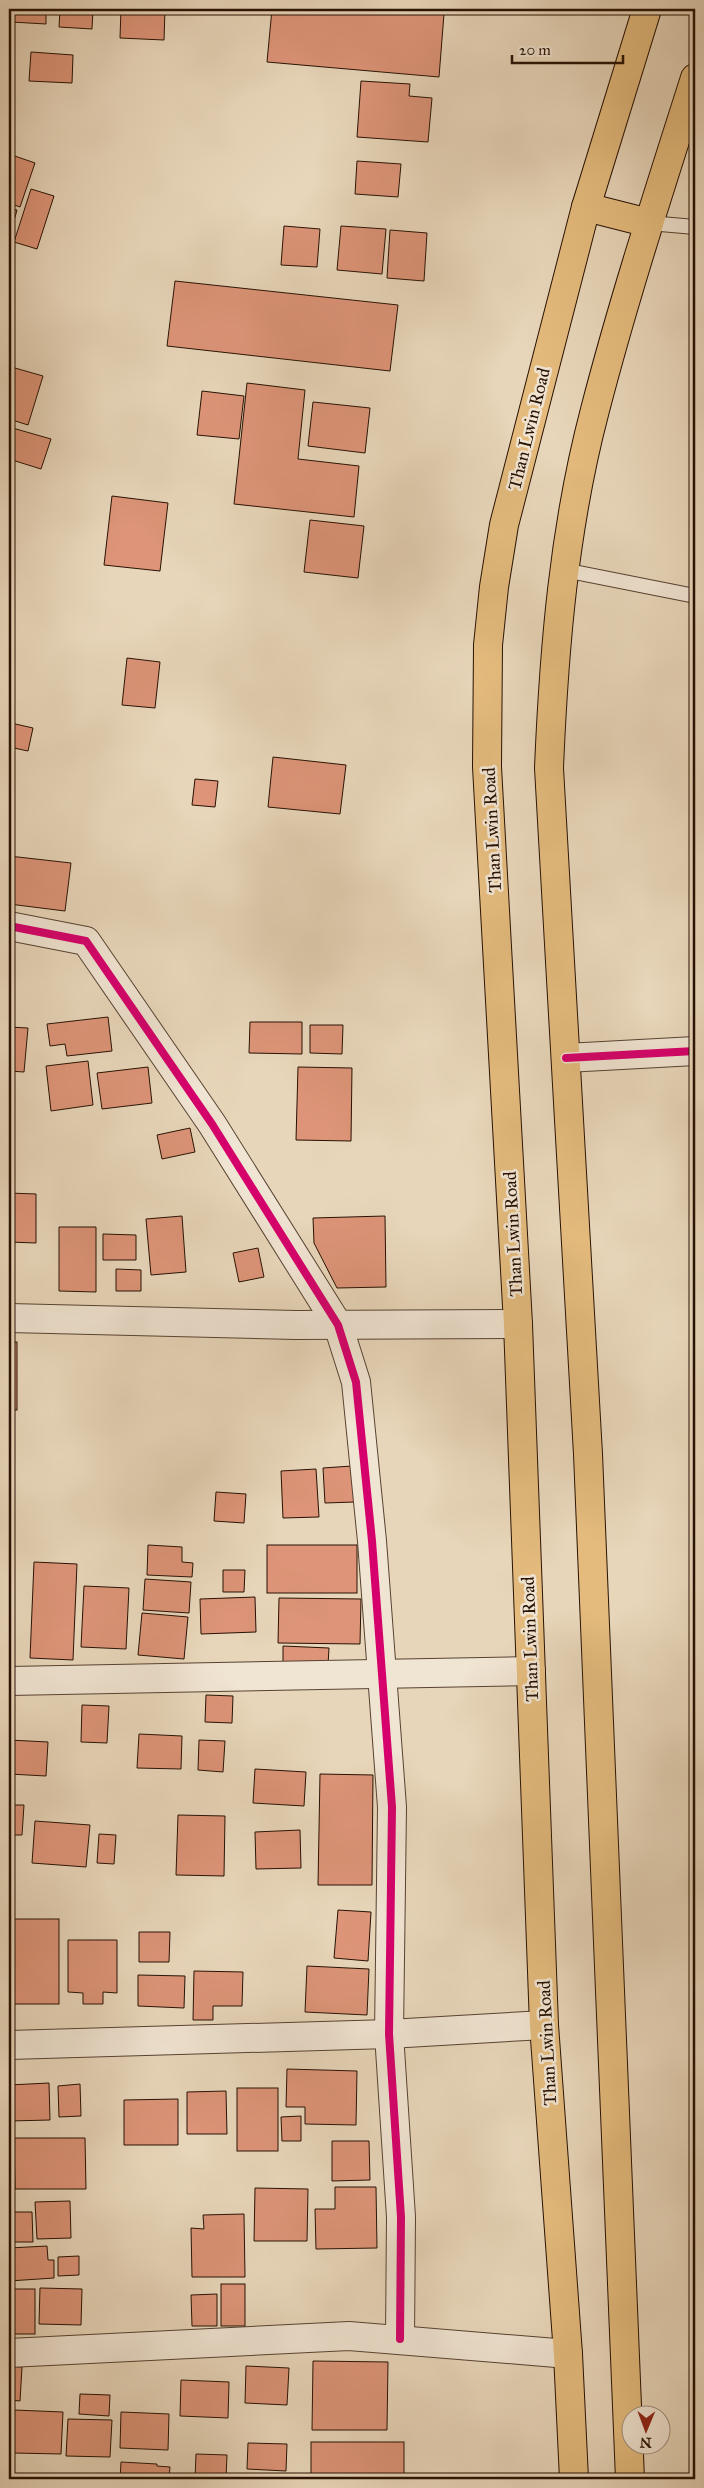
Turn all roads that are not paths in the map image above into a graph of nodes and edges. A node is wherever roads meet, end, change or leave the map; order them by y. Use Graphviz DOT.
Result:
graph roads {
  1 [pos="647,9"];
  2 [pos="695,78"];
  3 [pos="586,207"];
  4 [pos="649,223"];
  5 [pos="695,227"];
  6 [pos="564,570"];
  7 [pos="695,596"];
  8 [pos="9,926"];
  9 [pos="695,1051"];
  10 [pos="566,1058"];
  11 [pos="9,1318"];
  12 [pos="338,1324"];
  13 [pos="518,1324"];
  14 [pos="531,1672"];
  15 [pos="383,1674"];
  16 [pos="9,1681"];
  17 [pos="544,2025"];
  18 [pos="389,2034"];
  19 [pos="9,2045"];
  20 [pos="400,2339"];
  21 [pos="9,2354"];
  22 [pos="568,2354"];
  23 [pos="574,2479"];
  24 [pos="630,2479"];
  1 -- 3 [label="main road, Than Lwin Road"];
  2 -- 4 [label="main road"];
  3 -- 4 [label="main road"];
  3 -- 13 [label="main road, Than Lwin Road"];
  4 -- 5 [label="lane"];
  4 -- 6 [label="main road"];
  6 -- 7 [label="lane"];
  6 -- 10 [label="main road"];
  8 -- 12 [label="street"];
  9 -- 10 [label="street"];
  10 -- 24 [label="main road"];
  11 -- 12 [label="street"];
  12 -- 13 [label="street"];
  12 -- 15 [label="street"];
  13 -- 14 [label="main road, Than Lwin Road"];
  14 -- 15 [label="street"];
  14 -- 17 [label="main road, Than Lwin Road"];
  15 -- 16 [label="street"];
  15 -- 18 [label="street"];
  17 -- 18 [label="street"];
  17 -- 22 [label="main road, Than Lwin Road"];
  18 -- 19 [label="street"];
  18 -- 20 [label="street"];
  20 -- 21 [label="street"];
  20 -- 22 [label="street"];
  22 -- 23 [label="main road, Than Lwin Road"];
}
